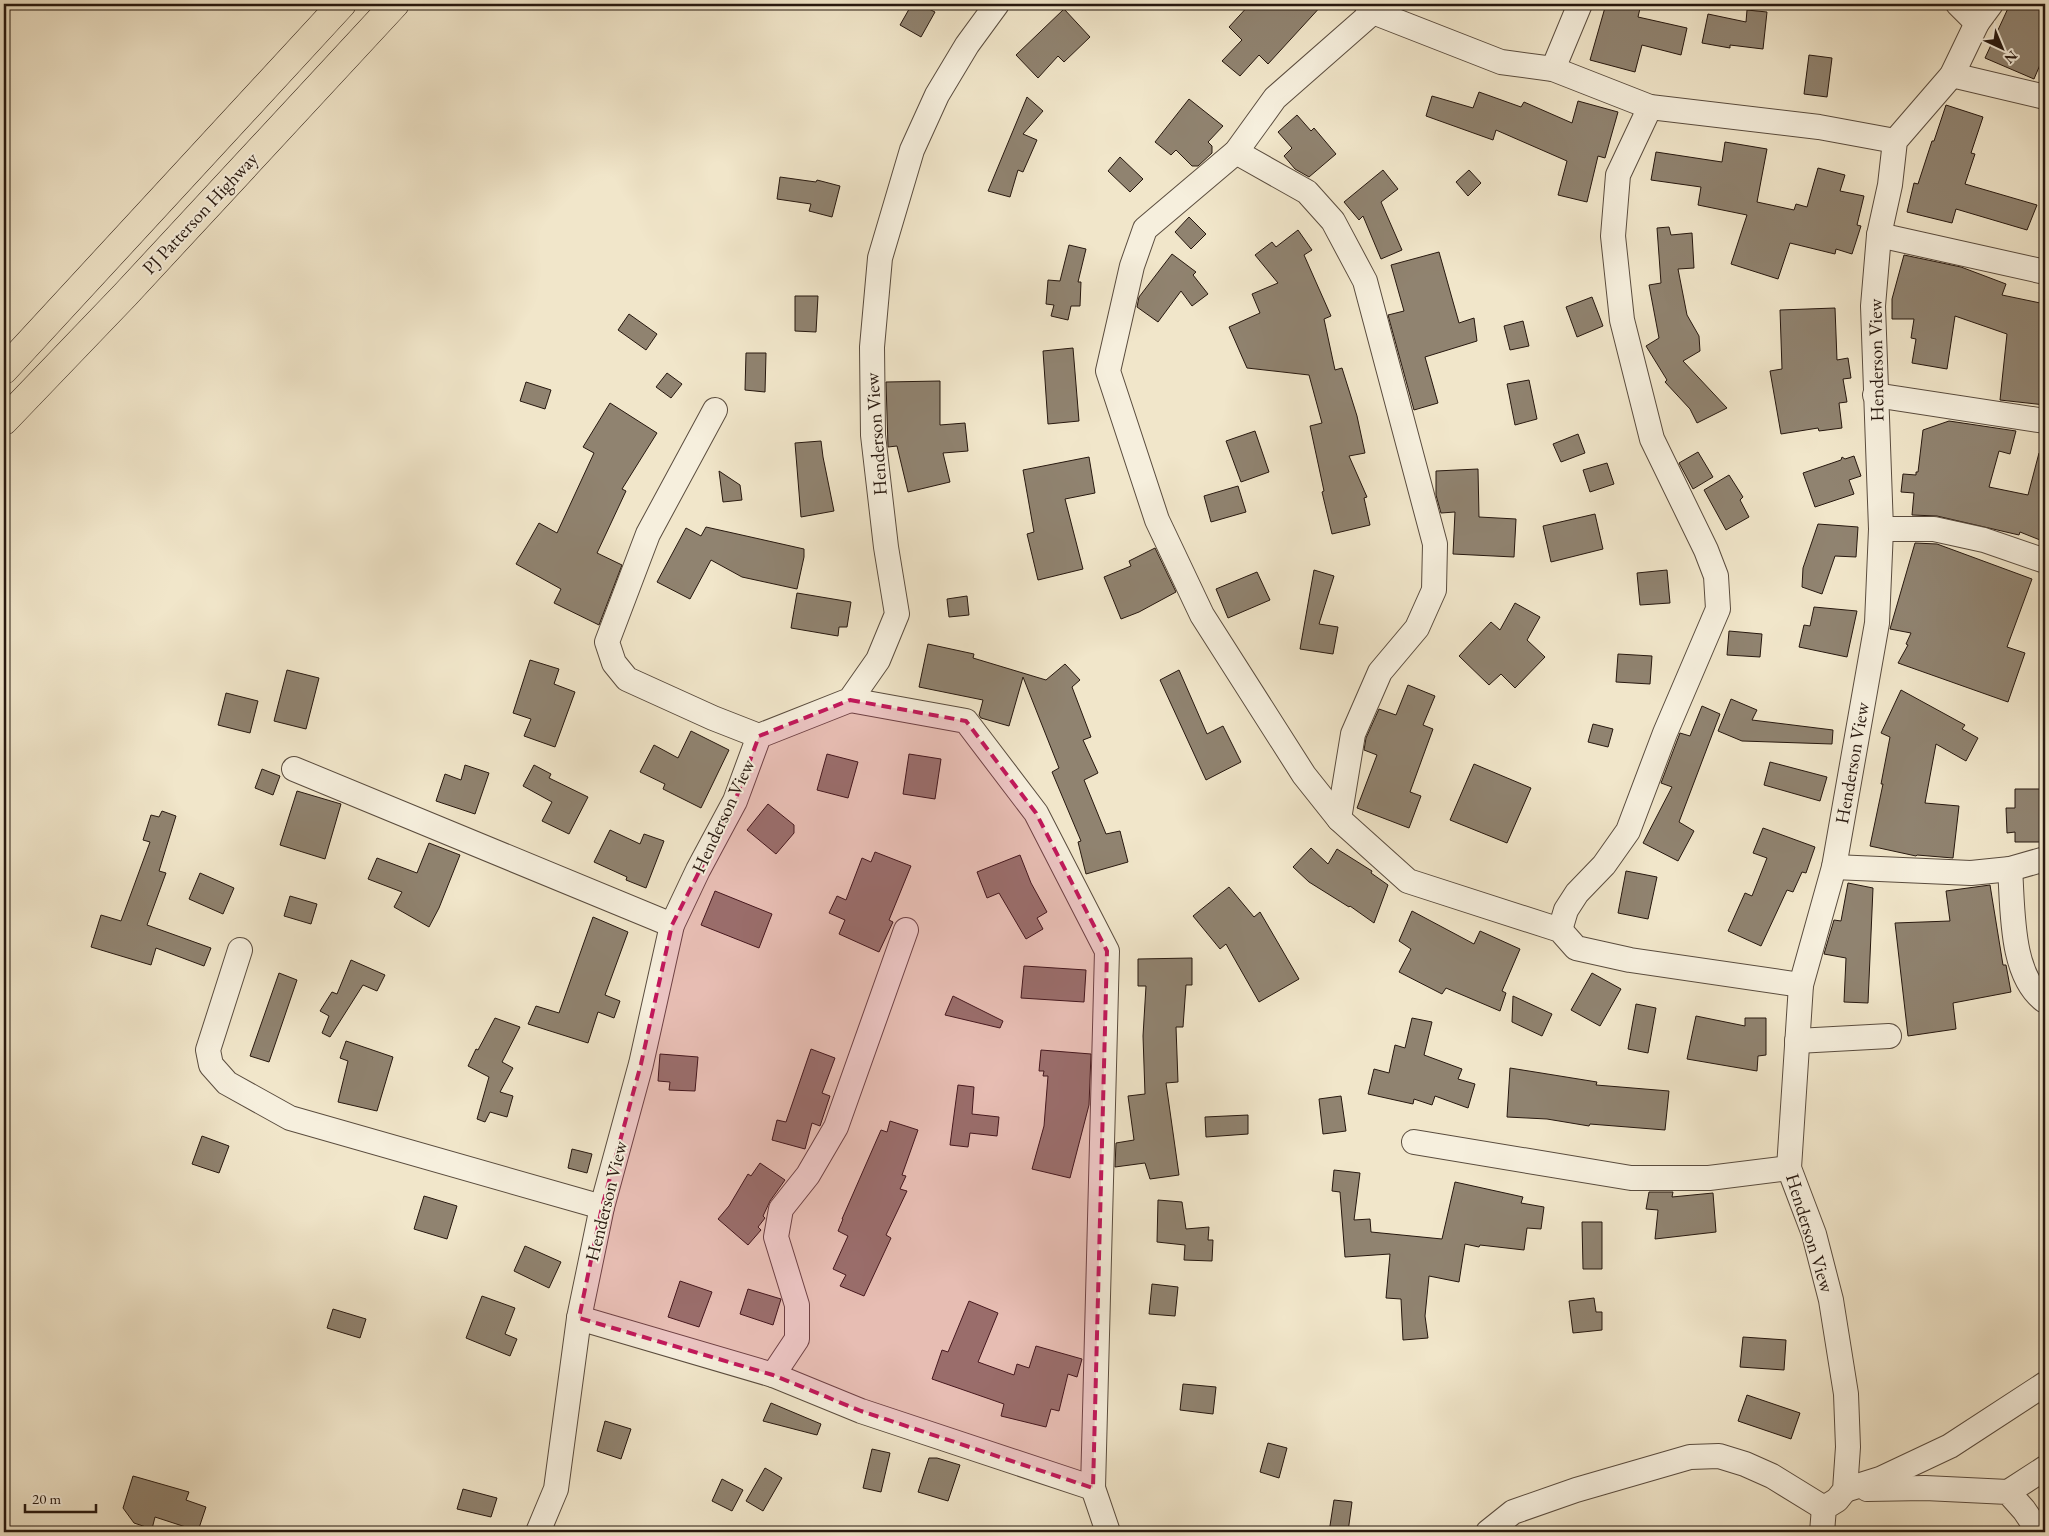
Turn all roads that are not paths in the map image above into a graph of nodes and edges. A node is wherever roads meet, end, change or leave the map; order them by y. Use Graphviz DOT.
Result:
graph roads {
  1 [pos="342,4"];
  2 [pos="395,4"];
  3 [pos="997,4"];
  4 [pos="1580,4"];
  5 [pos="1958,4"];
  6 [pos="1991,4"];
  7 [pos="1370,8"];
  8 [pos="1977,23"];
  9 [pos="1553,69"];
  10 [pos="1952,75"];
  11 [pos="2045,97"];
  12 [pos="1650,107"];
  13 [pos="1895,141"];
  14 [pos="1236,152"];
  15 [pos="1880,235"];
  16 [pos="2045,272"];
  17 [pos="4,370"];
  18 [pos="1875,394"];
  19 [pos="715,410"];
  20 [pos="4,421"];
  21 [pos="2045,421"];
  22 [pos="1881,529"];
  23 [pos="2045,561"];
  24 [pos="850,700"];
  25 [pos="760,736"];
  26 [pos="294,769"];
  27 [pos="1339,818"];
  28 [pos="2045,859"];
  29 [pos="1834,867"];
  30 [pos="2010,869"];
  31 [pos="672,925"];
  32 [pos="906,930"];
  33 [pos="1560,930"];
  34 [pos="240,950"];
  35 [pos="1801,985"];
  36 [pos="2045,1001"];
  37 [pos="1888,1036"];
  38 [pos="1797,1041"];
  39 [pos="1414,1142"];
  40 [pos="1789,1168"];
  41 [pos="602,1207"];
  42 [pos="579,1318"];
  43 [pos="773,1375"];
  44 [pos="2045,1384"];
  45 [pos="2045,1468"];
  46 [pos="1094,1488"];
  47 [pos="1845,1490"];
  48 [pos="2008,1492"];
  49 [pos="1824,1508"];
  50 [pos="538,1532"];
  51 [pos="1108,1532"];
  52 [pos="1488,1532"];
  53 [pos="1822,1532"];
  54 [pos="2039,1532"];
  1 -- 17 [label="highway, PJ Patterson Highway"];
  2 -- 20 [label="highway, PJ Patterson Highway"];
  3 -- 24 [label="street, Henderson View"];
  4 -- 9 [label="street"];
  5 -- 8 [label="street"];
  6 -- 8 [label="street"];
  7 -- 9 [label="street"];
  7 -- 14 [label="street"];
  8 -- 10 [label="street"];
  9 -- 12 [label="street"];
  10 -- 11 [label="street"];
  10 -- 13 [label="street"];
  12 -- 13 [label="street"];
  12 -- 33 [label="street"];
  13 -- 15 [label="street, Henderson View"];
  14 -- 27 [label="street"];
  14 -- 27 [label="street"];
  15 -- 16 [label="street"];
  15 -- 18 [label="street, Henderson View"];
  18 -- 21 [label="street"];
  18 -- 22 [label="street, Henderson View"];
  19 -- 25 [label="street"];
  22 -- 23 [label="street"];
  22 -- 29 [label="street, Henderson View"];
  24 -- 25 [label="street, Henderson View"];
  24 -- 46 [label="street"];
  25 -- 31 [label="street, Henderson View"];
  26 -- 31 [label="street"];
  27 -- 33 [label="street"];
  28 -- 30 [label="street"];
  29 -- 30 [label="street"];
  29 -- 35 [label="street, Henderson View"];
  30 -- 36 [label="street"];
  31 -- 41 [label="street, Henderson View"];
  32 -- 43 [label="street"];
  33 -- 35 [label="street"];
  34 -- 41 [label="street"];
  35 -- 38 [label="street, Henderson View"];
  37 -- 38 [label="street"];
  38 -- 40 [label="street, Henderson View"];
  39 -- 40 [label="street"];
  40 -- 47 [label="street, Henderson View"];
  41 -- 42 [label="street, Henderson View"];
  42 -- 43 [label="street"];
  42 -- 50 [label="street, Henderson View"];
  43 -- 46 [label="street"];
  44 -- 47 [label="street"];
  45 -- 48 [label="street"];
  46 -- 51 [label="street"];
  47 -- 48 [label="street"];
  47 -- 49 [label="street"];
  48 -- 54 [label="street"];
  49 -- 52 [label="street"];
  49 -- 53 [label="street"];
}
